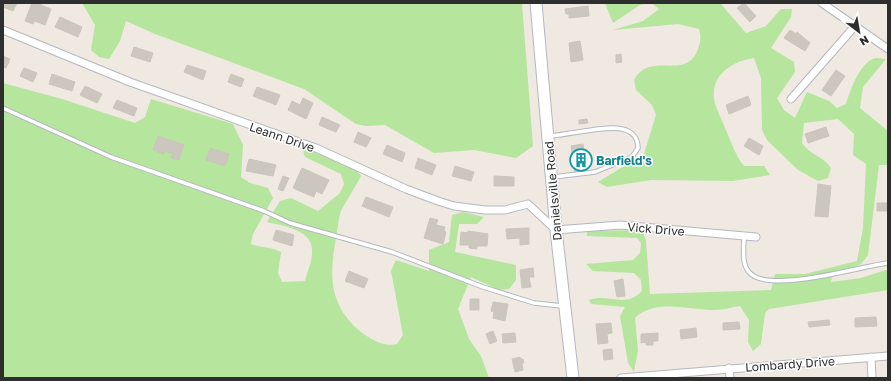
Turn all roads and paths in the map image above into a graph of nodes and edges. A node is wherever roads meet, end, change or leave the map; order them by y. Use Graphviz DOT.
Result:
graph roads {
  1 [pos="536,3"];
  2 [pos="822,3"];
  3 [pos="855,26"];
  4 [pos="3,30"];
  5 [pos="888,48"];
  6 [pos="791,99"];
  7 [pos="3,108"];
  8 [pos="548,137"];
  9 [pos="551,177"];
  10 [pos="556,230"];
  11 [pos="744,236"];
  12 [pos="756,237"];
  13 [pos="888,263"];
  14 [pos="566,306"];
  15 [pos="888,356"];
  16 [pos="871,357"];
  17 [pos="729,368"];
  18 [pos="573,378"];
  19 [pos="621,378"];
  20 [pos="730,378"];
  21 [pos="872,378"];
  1 -- 8 [label="main road, Danielsville Road"];
  2 -- 3 [label="street"];
  3 -- 5 [label="street"];
  3 -- 6 [label="street"];
  4 -- 10 [label="street, Leann Drive"];
  7 -- 14 [label="lane"];
  8 -- 9 [label="main road, Danielsville Road"];
  8 -- 9 [label="lane"];
  9 -- 10 [label="main road, Danielsville Road"];
  10 -- 11 [label="street, Vick Drive"];
  10 -- 14 [label="main road, Danielsville Road"];
  11 -- 12 [label="street, Vick Drive"];
  11 -- 13 [label="lane"];
  14 -- 18 [label="main road, Danielsville Road"];
  15 -- 16 [label="street, Lombardy Drive"];
  16 -- 17 [label="street, Lombardy Drive"];
  16 -- 21 [label="street"];
  17 -- 19 [label="street, Lombardy Drive"];
  17 -- 20 [label="street"];
}
